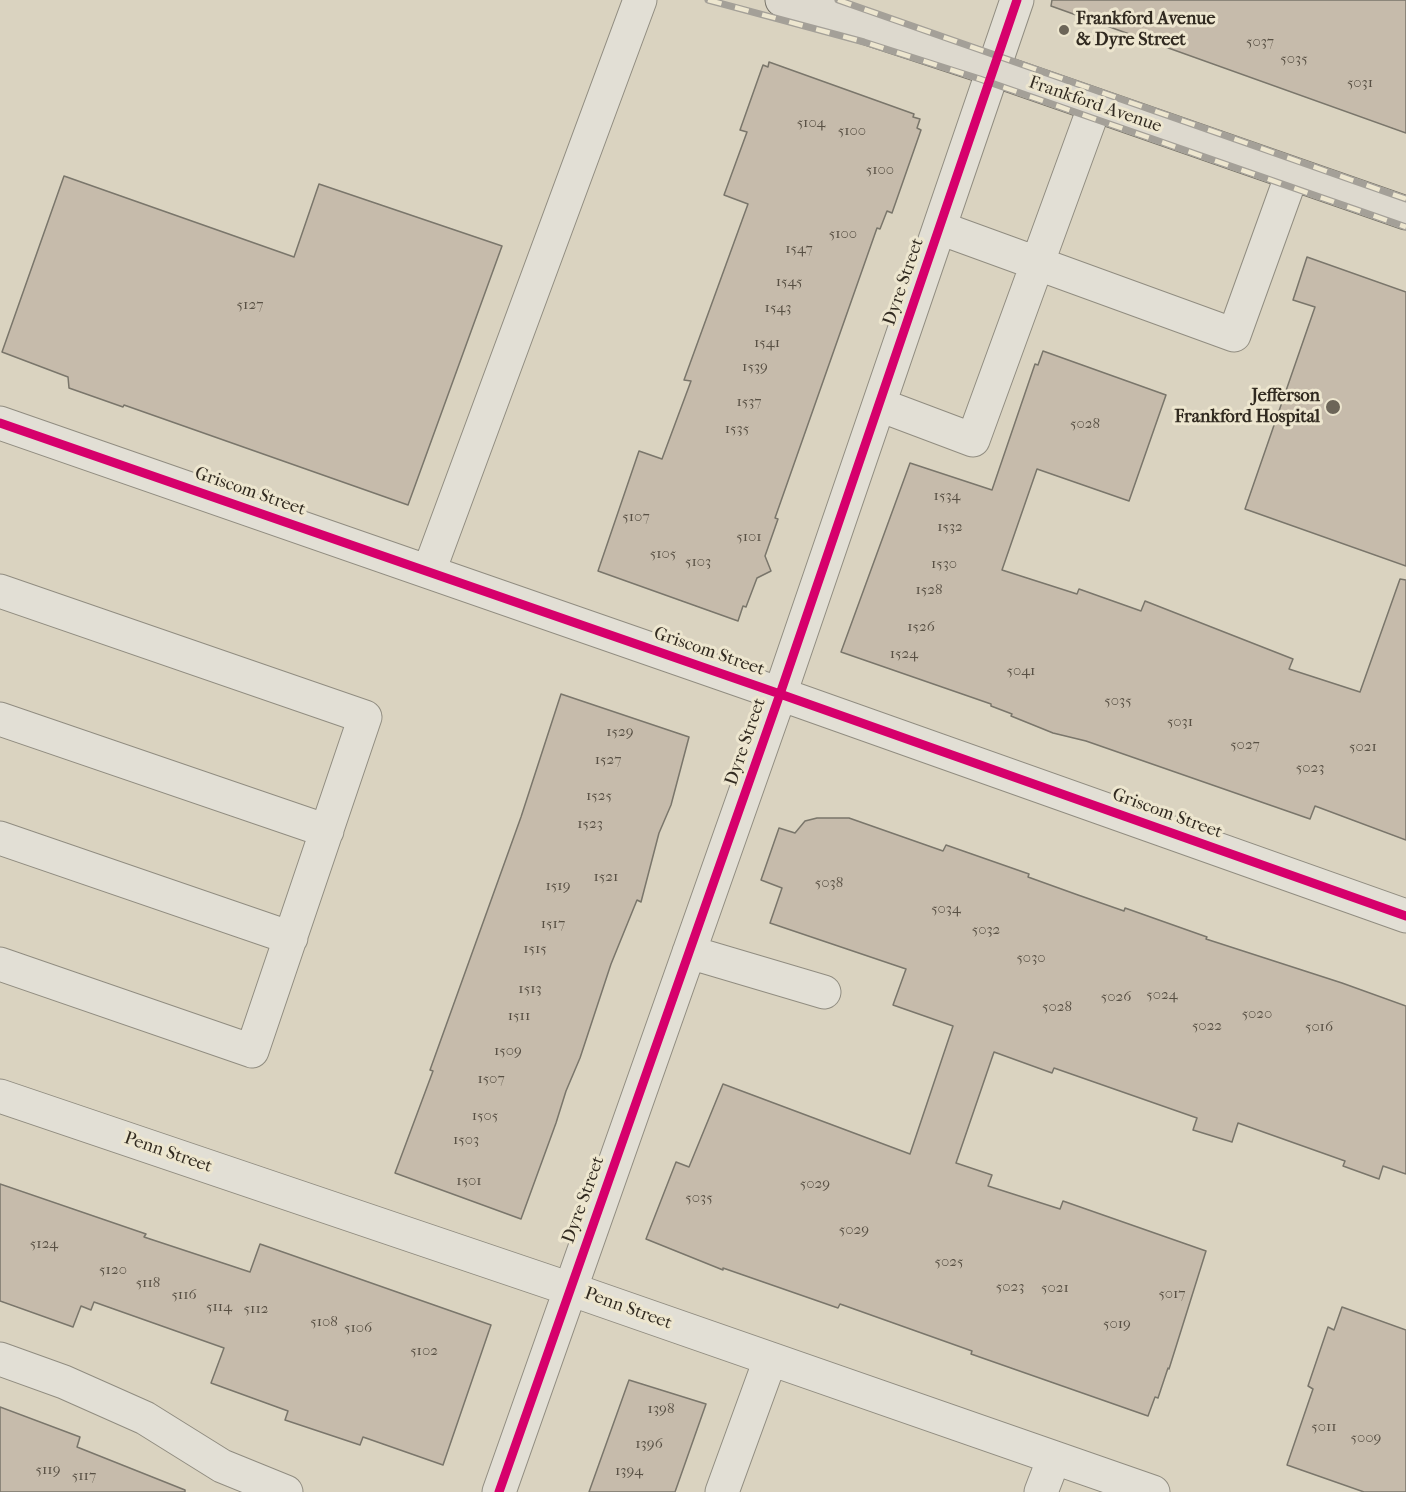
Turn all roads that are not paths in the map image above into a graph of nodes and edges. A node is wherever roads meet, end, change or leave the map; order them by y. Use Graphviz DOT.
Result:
graph roads {
  1 [pos="640,0"];
  2 [pos="782,0"];
  3 [pos="1017,0"];
  4 [pos="995,70"];
  5 [pos="1095,105"];
  6 [pos="1292,174"];
  7 [pos="1406,213"];
  8 [pos="940,228"];
  9 [pos="1038,263"];
  10 [pos="880,405"];
  11 [pos="0,423"];
  12 [pos="429,571"];
  13 [pos="0,591"];
  14 [pos="780,694"];
  15 [pos="0,719"];
  16 [pos="327,831"];
  17 [pos="0,838"];
  18 [pos="1406,916"];
  19 [pos="291,938"];
  20 [pos="689,952"];
  21 [pos="0,964"];
  22 [pos="824,992"];
  23 [pos="0,1096"];
  24 [pos="570,1289"];
  25 [pos="0,1359"];
  26 [pos="770,1360"];
  27 [pos="1054,1458"];
  28 [pos="286,1492"];
  29 [pos="499,1492"];
  30 [pos="722,1492"];
  31 [pos="1041,1492"];
  32 [pos="1153,1492"];
  1 -- 12 [label="street"];
  2 -- 4 [label="main road, Frankford Avenue"];
  3 -- 4 [label="street, Dyre Street"];
  4 -- 5 [label="main road, Frankford Avenue"];
  4 -- 8 [label="street, Dyre Street"];
  5 -- 6 [label="main road, Frankford Avenue"];
  5 -- 9 [label="street"];
  6 -- 7 [label="main road, Frankford Avenue"];
  6 -- 9 [label="street"];
  8 -- 9 [label="street"];
  8 -- 10 [label="street, Dyre Street"];
  9 -- 10 [label="street"];
  10 -- 14 [label="street, Dyre Street"];
  11 -- 12 [label="street, Griscom Street"];
  12 -- 14 [label="street, Griscom Street"];
  13 -- 16 [label="street"];
  14 -- 18 [label="street, Griscom Street"];
  14 -- 20 [label="street, Dyre Street"];
  15 -- 16 [label="street"];
  16 -- 19 [label="street"];
  17 -- 19 [label="street"];
  19 -- 21 [label="street"];
  20 -- 22 [label="street"];
  20 -- 24 [label="street, Dyre Street"];
  23 -- 24 [label="street, Penn Street"];
  24 -- 26 [label="street, Penn Street"];
  24 -- 29 [label="street, Dyre Street"];
  25 -- 28 [label="street"];
  26 -- 27 [label="street, Penn Street"];
  26 -- 30 [label="street"];
  27 -- 31 [label="street"];
  27 -- 32 [label="street, Penn Street"];
}
